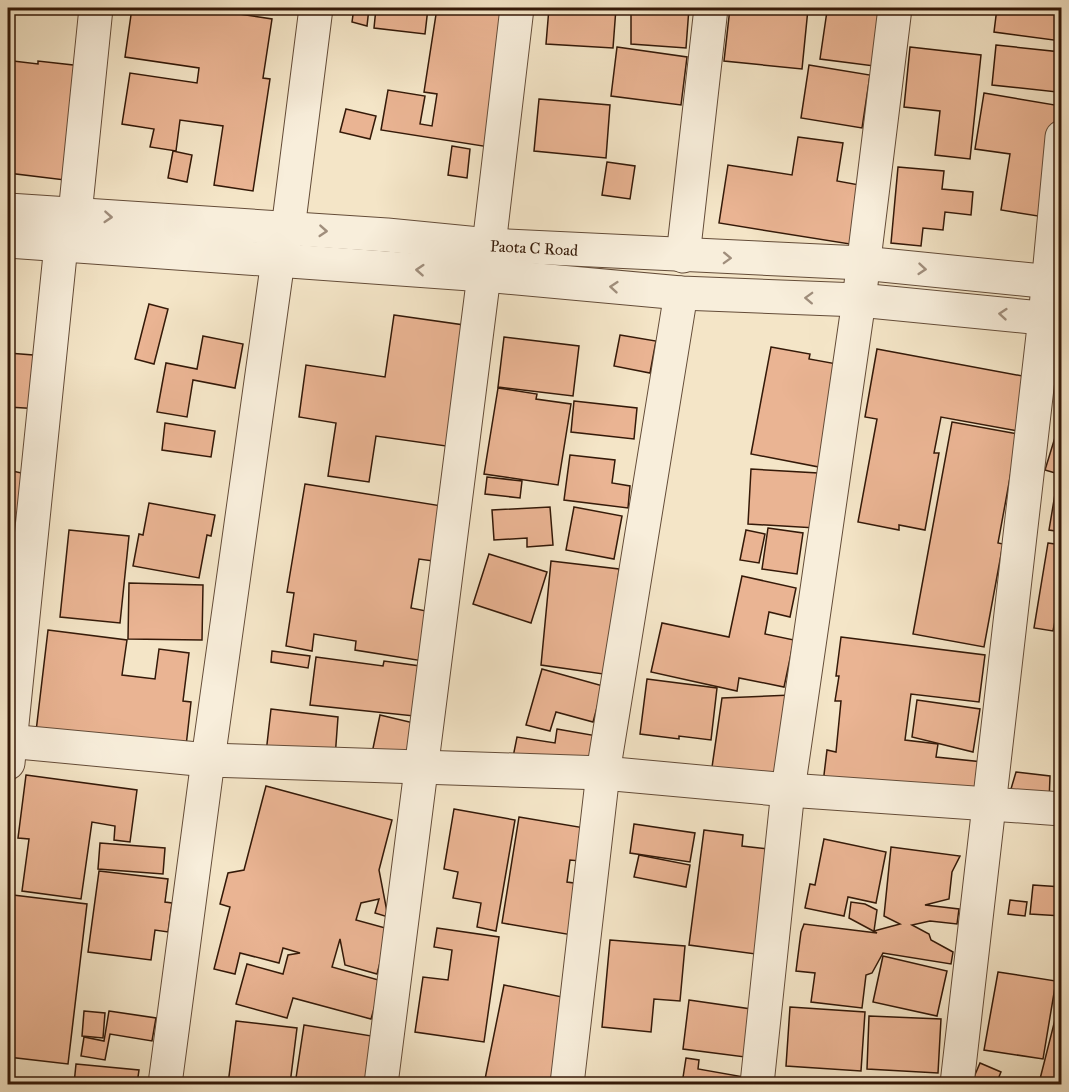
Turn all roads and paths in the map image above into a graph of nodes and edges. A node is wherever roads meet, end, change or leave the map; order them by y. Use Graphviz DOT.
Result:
graph roads {
  1 [pos="96,8"];
  2 [pos="316,8"];
  3 [pos="517,8"];
  4 [pos="711,8"];
  5 [pos="895,8"];
  6 [pos="1062,137"];
  7 [pos="8,210"];
  8 [pos="75,214"];
  9 [pos="288,229"];
  10 [pos="8,241"];
  11 [pos="61,245"];
  12 [pos="683,256"];
  13 [pos="278,260"];
  14 [pos="487,260"];
  15 [pos="862,263"];
  16 [pos="1054,282"];
  17 [pos="681,293"];
  18 [pos="859,300"];
  19 [pos="1054,319"];
  20 [pos="8,748"];
  21 [pos="208,760"];
  22 [pos="423,766"];
  23 [pos="603,773"];
  24 [pos="788,790"];
  25 [pos="989,804"];
  26 [pos="1062,809"];
  27 [pos="165,1084"];
  28 [pos="381,1084"];
  29 [pos="567,1084"];
  30 [pos="757,1084"];
  31 [pos="957,1084"];
  1 -- 8 [label="street"];
  2 -- 9 [label="street"];
  3 -- 14 [label="street"];
  4 -- 12 [label="street"];
  5 -- 15 [label="street"];
  6 -- 16 [label="street"];
  7 -- 8 [label="street, Paota C Road"];
  8 -- 9 [label="street, Paota C Road, one-way"];
  9 -- 13 [label="street"];
  9 -- 14 [label="street, Paota C Road, one-way"];
  10 -- 11 [label="street"];
  11 -- 13 [label="street"];
  11 -- 20 [label="street"];
  12 -- 14 [label="street, Paota C Road"];
  12 -- 15 [label="street, Paota C Road, one-way"];
  14 -- 13 [label="street, one-way"];
  13 -- 21 [label="street"];
  17 -- 14 [label="street, one-way"];
  14 -- 22 [label="street"];
  15 -- 16 [label="street, Paota C Road, one-way"];
  15 -- 18 [label="street"];
  16 -- 19 [label="street"];
  18 -- 17 [label="street, one-way"];
  17 -- 23 [label="street"];
  19 -- 18 [label="street, one-way"];
  18 -- 24 [label="street"];
  19 -- 25 [label="street"];
  20 -- 21 [label="street"];
  21 -- 22 [label="street"];
  21 -- 27 [label="street"];
  22 -- 23 [label="street"];
  22 -- 28 [label="street"];
  23 -- 24 [label="street"];
  23 -- 29 [label="street"];
  24 -- 25 [label="street"];
  24 -- 30 [label="street"];
  25 -- 26 [label="street"];
  25 -- 31 [label="street"];
}
